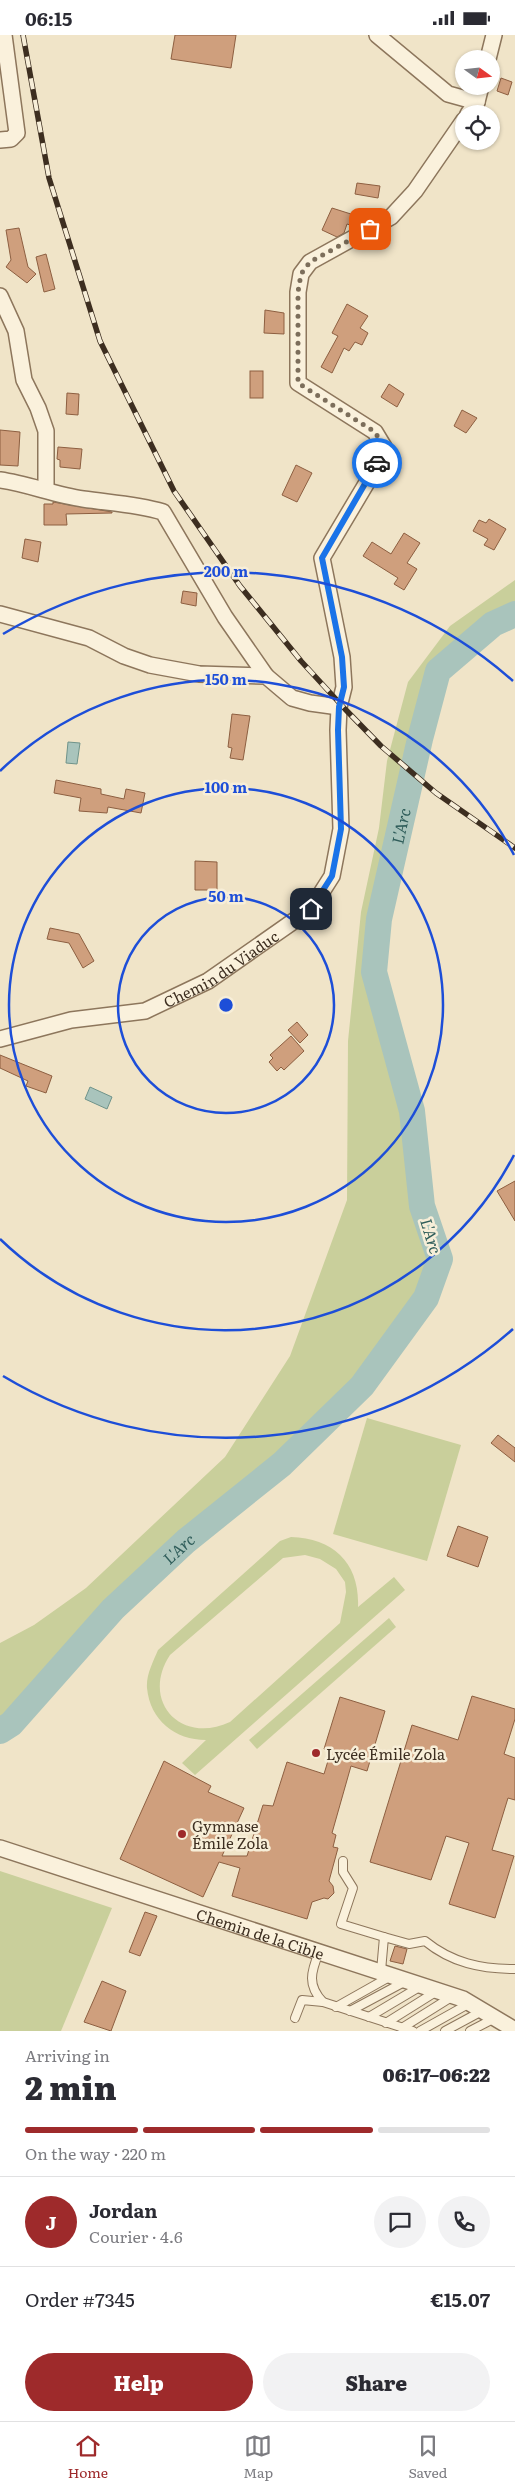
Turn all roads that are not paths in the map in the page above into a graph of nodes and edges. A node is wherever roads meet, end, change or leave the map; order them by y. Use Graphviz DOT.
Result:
graph roads {
  1 [pos="4,35"];
  2 [pos="377,35"];
  3 [pos="494,35"];
  4 [pos="490,50"];
  5 [pos="468,105"];
  6 [pos="455,133"];
  7 [pos="0,140"];
  8 [pos="0,296"];
  9 [pos="0,480"];
  10 [pos="46,489"];
  11 [pos="0,614"];
  12 [pos="266,675"];
  13 [pos="339,707"];
  14 [pos="0,1039"];
  15 [pos="0,1848"];
  16 [pos="343,1861"];
  17 [pos="384,1937"];
  18 [pos="319,1952"];
  19 [pos="515,1969"];
  20 [pos="394,1975"];
  21 [pos="422,1985"];
  22 [pos="438,1991"];
  23 [pos="454,1996"];
  24 [pos="323,2002"];
  25 [pos="336,2007"];
  26 [pos="350,2011"];
  27 [pos="369,2017"];
  28 [pos="295,2018"];
  29 [pos="494,2019"];
  30 [pos="386,2023"];
  31 [pos="402,2028"];
  32 [pos="413,2031"];
  33 [pos="420,2031"];
  34 [pos="444,2031"];
  35 [pos="470,2031"];
  1 -- 7 [label="street"];
  2 -- 5 [label="street"];
  3 -- 4 [label="street"];
  6 -- 13 [label="street, Chemin du Viaduc"];
  8 -- 10 [label="street"];
  9 -- 10 [label="street"];
  10 -- 12 [label="street"];
  11 -- 12 [label="street"];
  12 -- 13 [label="street"];
  13 -- 14 [label="street, Chemin du Viaduc"];
  15 -- 18 [label="street, Chemin de la Cible"];
  16 -- 17 [label="lane"];
  17 -- 19 [label="lane"];
  17 -- 20 [label="lane"];
  18 -- 20 [label="street, Chemin de la Cible"];
  18 -- 24 [label="lane"];
  20 -- 21 [label="street, Chemin de la Cible"];
  20 -- 25 [label="lane"];
  20 -- 26 [label="lane"];
  21 -- 22 [label="street, Chemin de la Cible"];
  21 -- 27 [label="lane"];
  22 -- 23 [label="street, Chemin de la Cible"];
  22 -- 30 [label="lane"];
  23 -- 29 [label="street, Chemin de la Cible"];
  23 -- 31 [label="lane"];
  24 -- 25 [label="lane"];
  24 -- 28 [label="lane"];
  25 -- 26 [label="lane"];
  26 -- 27 [label="lane"];
  27 -- 30 [label="lane"];
  29 -- 33 [label="lane"];
  29 -- 34 [label="lane"];
  29 -- 35 [label="lane"];
  30 -- 31 [label="lane"];
  31 -- 32 [label="lane"];
}
